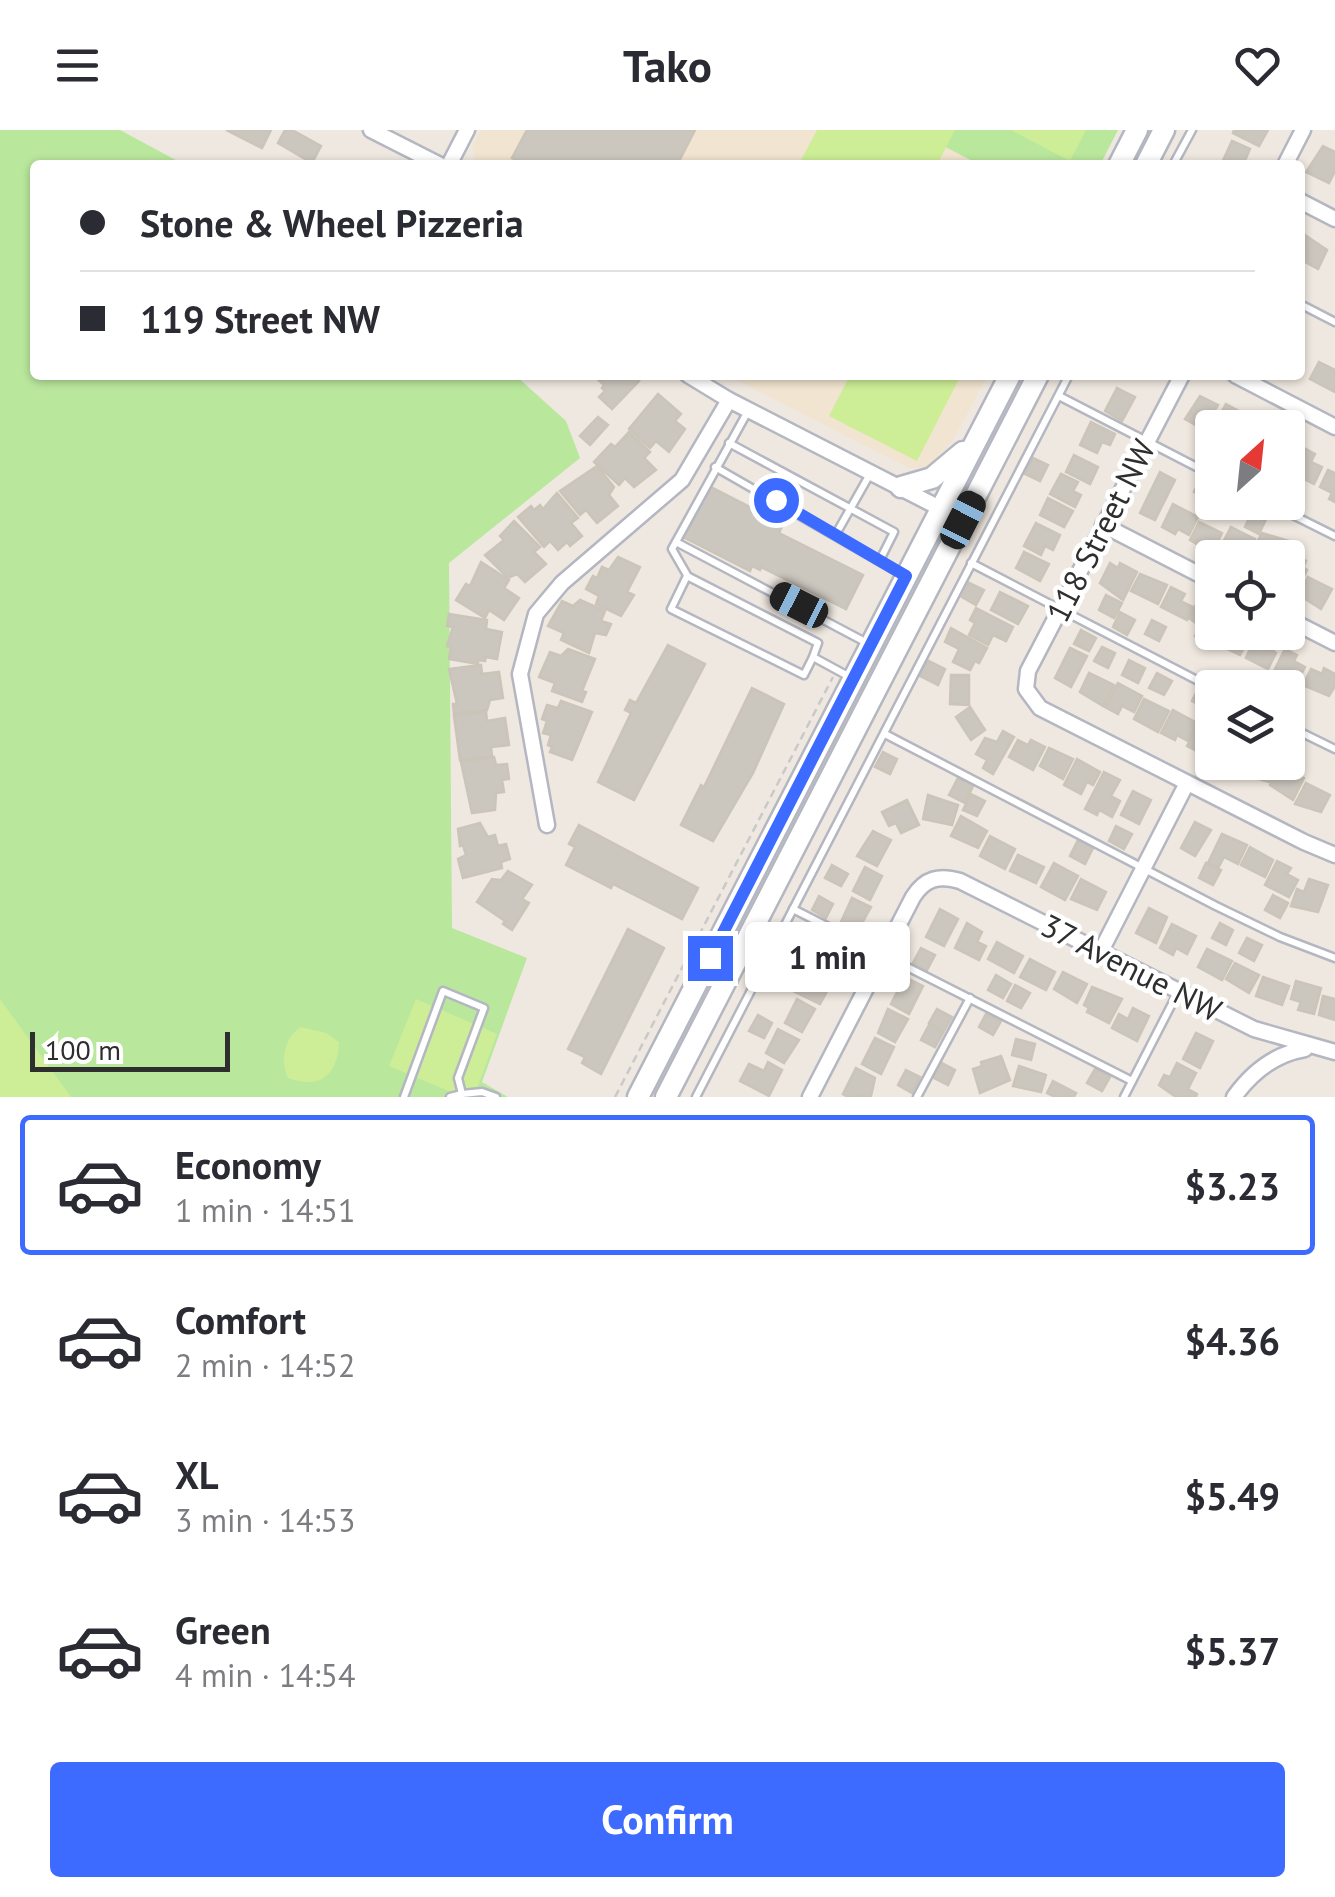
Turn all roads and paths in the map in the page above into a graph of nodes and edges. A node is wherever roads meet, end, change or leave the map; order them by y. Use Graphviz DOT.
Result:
graph roads {
  1 [pos="372,130"];
  2 [pos="466,130"];
  3 [pos="1137,130"];
  4 [pos="1164,130"];
  5 [pos="1192,130"];
  6 [pos="1303,130"];
  7 [pos="430,160"];
  8 [pos="451,160"];
  9 [pos="1122,160"];
  10 [pos="1149,160"];
  11 [pos="1177,160"];
  12 [pos="1288,160"];
  13 [pos="1305,204"];
  14 [pos="1335,219"];
  15 [pos="1305,307"];
  16 [pos="1335,322"];
  17 [pos="696,380"];
  18 [pos="1007,380"];
  19 [pos="1035,380"];
  20 [pos="1067,380"];
  21 [pos="1179,380"];
  22 [pos="1245,380"];
  23 [pos="1059,396"];
  24 [pos="729,400"];
  25 [pos="748,410"];
  26 [pos="1335,426"];
  27 [pos="976,440"];
  28 [pos="1147,442"];
  29 [pos="729,443"];
  30 [pos="1195,466"];
  31 [pos="715,467"];
  32 [pos="871,472"];
  33 [pos="900,487"];
  34 [pos="851,508"];
  35 [pos="941,508"];
  36 [pos="963,520"];
  37 [pos="1303,520"];
  38 [pos="1104,525"];
  39 [pos="836,534"];
  40 [pos="1335,536"];
  41 [pos="676,542"];
  42 [pos="880,561"];
  43 [pos="971,563"];
  44 [pos="1195,572"];
  45 [pos="687,576"];
  46 [pos="906,576"];
  47 [pos="1060,609"];
  48 [pos="1305,628"];
  49 [pos="1335,644"];
  50 [pos="871,645"];
  51 [pos="813,657"];
  52 [pos="845,674"];
  53 [pos="1195,679"];
  54 [pos="884,734"];
  55 [pos="1305,734"];
  56 [pos="1335,749"];
  57 [pos="1188,783"];
  58 [pos="547,825"];
  59 [pos="1335,854"];
  60 [pos="1144,867"];
  61 [pos="793,909"];
  62 [pos="1100,953"];
  63 [pos="884,954"];
  64 [pos="1335,958"];
  65 [pos="1178,992"];
  66 [pos="970,998"];
  67 [pos="1315,1048"];
  68 [pos="1335,1052"];
  69 [pos="1132,1081"];
  70 [pos="462,1094"];
  71 [pos="404,1097"];
  72 [pos="450,1097"];
  73 [pos="496,1097"];
  74 [pos="615,1097"];
  75 [pos="638,1097"];
  76 [pos="666,1097"];
  77 [pos="696,1097"];
  78 [pos="810,1097"];
  79 [pos="917,1097"];
  80 [pos="1124,1097"];
  81 [pos="1234,1097"];
  1 -- 7 [label="street"];
  2 -- 8 [label="street"];
  3 -- 9 [label="main road"];
  4 -- 10 [label="main road"];
  5 -- 11 [label="lane"];
  6 -- 12 [label="street"];
  13 -- 14 [label="street"];
  15 -- 16 [label="lane"];
  17 -- 24 [label="street"];
  18 -- 27 [label="main road"];
  19 -- 36 [label="main road"];
  20 -- 23 [label="lane"];
  21 -- 28 [label="street, 118 Street NW"];
  22 -- 26 [label="street"];
  23 -- 28 [label="lane"];
  23 -- 43 [label="lane"];
  24 -- 25 [label="street"];
  24 -- 58 [label="street"];
  25 -- 29 [label="lane"];
  25 -- 32 [label="street"];
  27 -- 33 [label="main road"];
  27 -- 35 [label="main road"];
  28 -- 30 [label="lane"];
  28 -- 38 [label="street, 118 Street NW"];
  29 -- 31 [label="lane"];
  29 -- 34 [label="lane"];
  31 -- 39 [label="lane"];
  31 -- 41 [label="lane"];
  32 -- 33 [label="street"];
  32 -- 34 [label="lane"];
  33 -- 35 [label="street"];
  34 -- 39 [label="lane"];
  34 -- 42 [label="lane"];
  35 -- 36 [label="street"];
  35 -- 46 [label="main road"];
  36 -- 76 [label="main road"];
  37 -- 40 [label="lane"];
  38 -- 44 [label="street"];
  38 -- 47 [label="street, 118 Street NW"];
  39 -- 42 [label="lane"];
  41 -- 45 [label="lane"];
  41 -- 50 [label="lane"];
  42 -- 46 [label="lane"];
  43 -- 47 [label="lane"];
  43 -- 54 [label="lane"];
  45 -- 51 [label="lane"];
  45 -- 51 [label="lane"];
  46 -- 50 [label="main road"];
  47 -- 53 [label="lane"];
  47 -- 57 [label="street, 118 Street NW"];
  48 -- 49 [label="street"];
  50 -- 52 [label="main road"];
  51 -- 52 [label="lane"];
  52 -- 74 [label="path"];
  52 -- 75 [label="main road"];
  54 -- 60 [label="lane"];
  54 -- 61 [label="lane"];
  55 -- 56 [label="lane"];
  57 -- 59 [label="street"];
  57 -- 60 [label="street"];
  60 -- 62 [label="street"];
  60 -- 64 [label="lane"];
  61 -- 63 [label="lane"];
  61 -- 77 [label="lane"];
  62 -- 63 [label="street, 37 Avenue NW"];
  62 -- 65 [label="street, 37 Avenue NW"];
  63 -- 66 [label="lane"];
  63 -- 78 [label="street"];
  65 -- 67 [label="street, 37 Avenue NW"];
  65 -- 69 [label="lane"];
  66 -- 69 [label="lane"];
  66 -- 79 [label="lane"];
  67 -- 68 [label="street, 37 Avenue NW"];
  67 -- 81 [label="street"];
  69 -- 80 [label="lane"];
  70 -- 71 [label="lane"];
  70 -- 72 [label="lane"];
  70 -- 73 [label="lane"];
}
